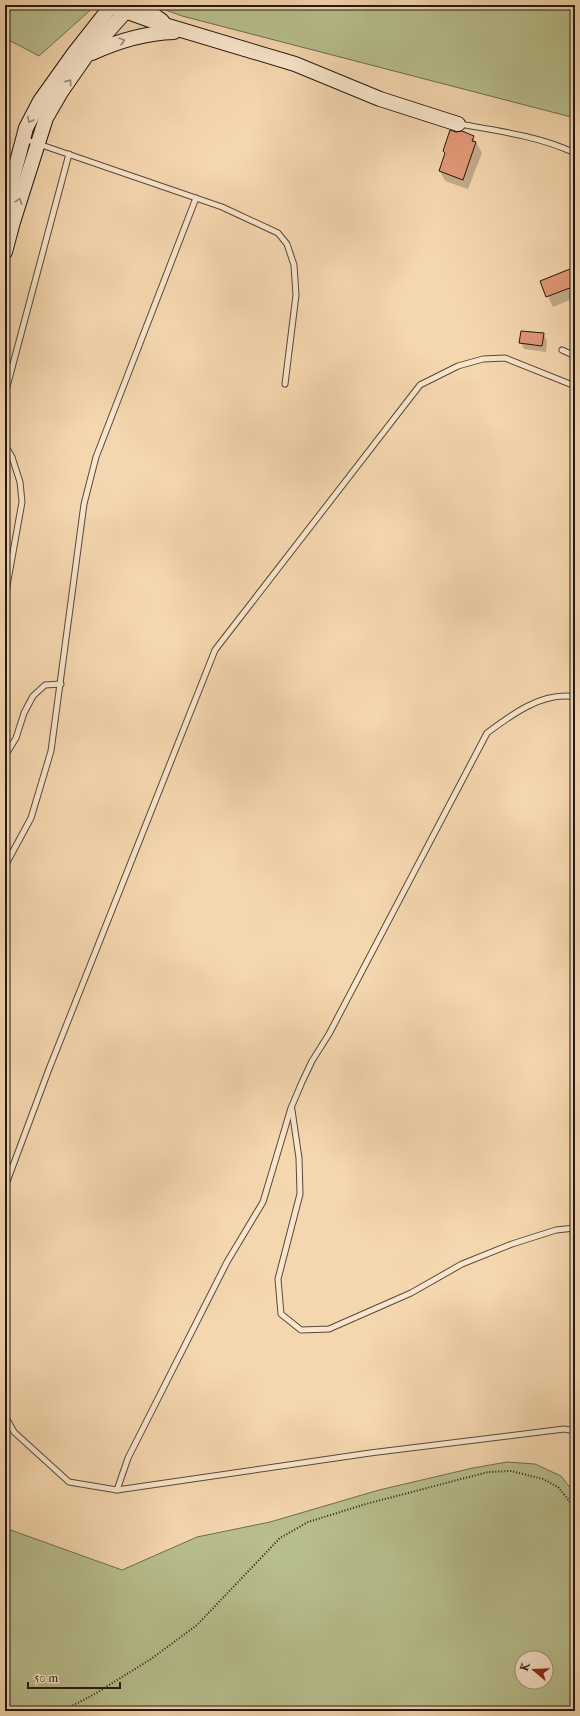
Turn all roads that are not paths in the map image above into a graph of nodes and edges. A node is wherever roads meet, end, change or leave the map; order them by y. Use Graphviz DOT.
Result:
graph roads {
  1 [pos="147,5"];
  2 [pos="112,6"];
  3 [pos="128,8"];
  4 [pos="184,31"];
  5 [pos="86,56"];
  6 [pos="458,124"];
  7 [pos="23,139"];
  8 [pos="38,144"];
  9 [pos="575,153"];
  10 [pos="69,154"];
  11 [pos="196,198"];
  12 [pos="5,207"];
  13 [pos="5,252"];
  14 [pos="562,350"];
  15 [pos="575,356"];
  16 [pos="285,384"];
  17 [pos="575,386"];
  18 [pos="5,394"];
  19 [pos="5,445"];
  20 [pos="5,608"];
  21 [pos="61,684"];
  22 [pos="575,698"];
  23 [pos="5,756"];
  24 [pos="5,866"];
  25 [pos="291,1108"];
  26 [pos="5,1187"];
  27 [pos="575,1228"];
  28 [pos="5,1416"];
  29 [pos="575,1431"];
  30 [pos="117,1490"];
  1 -- 4 [label="main road"];
  2 -- 3 [label="main road"];
  2 -- 7 [label="main road, one-way"];
  3 -- 4 [label="main road"];
  3 -- 5 [label="main road"];
  5 -- 4 [label="main road, one-way"];
  4 -- 6 [label="main road"];
  8 -- 5 [label="main road, one-way"];
  6 -- 9 [label="lane"];
  7 -- 8 [label="lane"];
  7 -- 12 [label="main road"];
  8 -- 10 [label="lane"];
  13 -- 8 [label="main road, one-way"];
  10 -- 11 [label="lane"];
  10 -- 18 [label="lane"];
  11 -- 16 [label="lane"];
  11 -- 21 [label="lane"];
  14 -- 15 [label="lane"];
  17 -- 26 [label="lane"];
  19 -- 20 [label="lane"];
  21 -- 23 [label="lane"];
  21 -- 24 [label="lane"];
  22 -- 25 [label="lane"];
  25 -- 27 [label="lane"];
  25 -- 30 [label="lane"];
  28 -- 30 [label="lane"];
  29 -- 30 [label="lane"];
}
